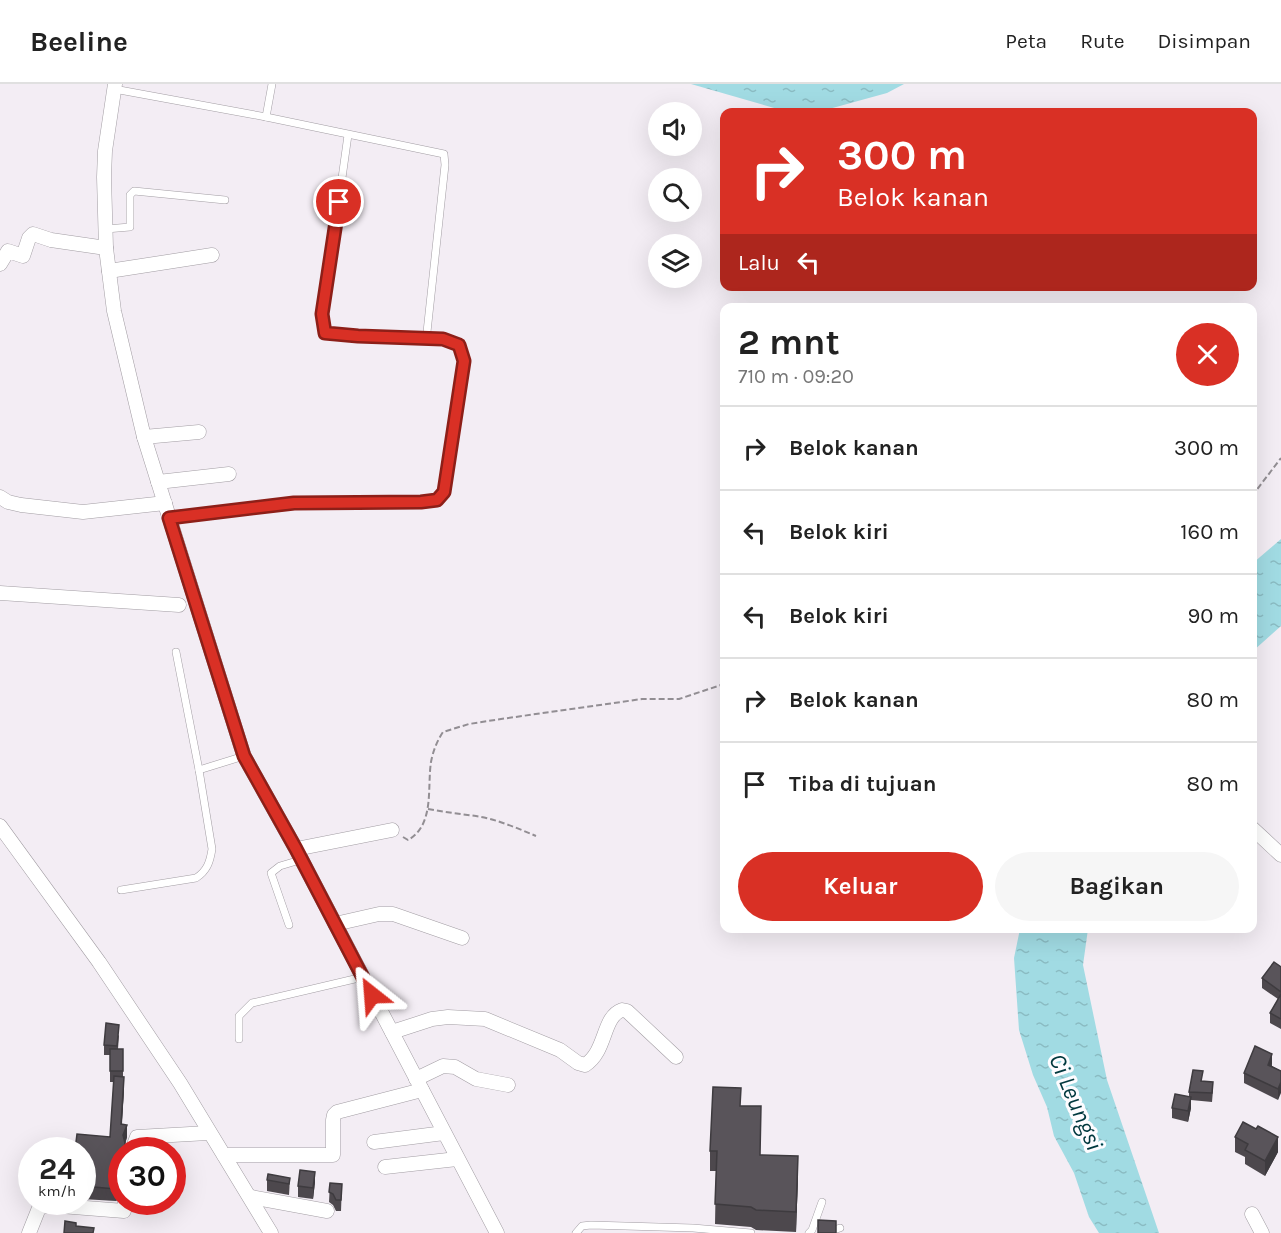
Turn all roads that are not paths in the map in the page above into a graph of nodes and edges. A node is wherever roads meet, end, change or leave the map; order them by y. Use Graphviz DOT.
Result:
graph roads {
  1 [pos="272,84"];
  2 [pos="114,86"];
  3 [pos="266,117"];
  4 [pos="348,135"];
  5 [pos="225,200"];
  6 [pos="106,229"];
  7 [pos="106,248"];
  8 [pos="212,255"];
  9 [pos="0,264"];
  10 [pos="109,271"];
  11 [pos="428,340"];
  12 [pos="199,432"];
  13 [pos="144,437"];
  14 [pos="229,474"];
  15 [pos="158,482"];
  16 [pos="0,497"];
  17 [pos="165,503"];
  18 [pos="169,518"];
  19 [pos="0,593"];
  20 [pos="179,605"];
  21 [pos="176,652"];
  22 [pos="244,756"];
  23 [pos="199,770"];
  24 [pos="0,825"];
  25 [pos="392,830"];
  26 [pos="1257,833"];
  27 [pos="298,854"];
  28 [pos="1281,855"];
  29 [pos="121,890"];
  30 [pos="335,924"];
  31 [pos="289,925"];
  32 [pos="462,939"];
  33 [pos="363,977"];
  34 [pos="392,1032"];
  35 [pos="239,1039"];
  36 [pos="676,1057"];
  37 [pos="419,1085"];
  38 [pos="508,1085"];
  39 [pos="208,1133"];
  40 [pos="444,1133"];
  41 [pos="137,1137"];
  42 [pos="374,1142"];
  43 [pos="224,1155"];
  44 [pos="457,1159"];
  45 [pos="385,1167"];
  46 [pos="250,1197"];
  47 [pos="822,1202"];
  48 [pos="108,1210"];
  49 [pos="327,1211"];
  50 [pos="1252,1214"];
  51 [pos="840,1228"];
  52 [pos="29,1233"];
  53 [pos="271,1233"];
  54 [pos="497,1233"];
  55 [pos="576,1233"];
  56 [pos="751,1233"];
  57 [pos="809,1233"];
  58 [pos="823,1233"];
  59 [pos="1262,1233"];
  1 -- 3 [label="lane"];
  2 -- 3 [label="lane"];
  2 -- 6 [label="street"];
  3 -- 4 [label="lane"];
  4 -- 11 [label="lane"];
  4 -- 11 [label="lane"];
  5 -- 6 [label="lane"];
  6 -- 7 [label="street"];
  7 -- 9 [label="street"];
  7 -- 10 [label="street"];
  8 -- 10 [label="street"];
  10 -- 13 [label="street"];
  11 -- 18 [label="lane"];
  12 -- 13 [label="street"];
  13 -- 15 [label="street"];
  14 -- 15 [label="street"];
  15 -- 17 [label="street"];
  16 -- 17 [label="street"];
  17 -- 18 [label="street"];
  18 -- 22 [label="street"];
  19 -- 20 [label="street"];
  21 -- 23 [label="lane"];
  22 -- 23 [label="lane"];
  22 -- 27 [label="street"];
  23 -- 29 [label="lane"];
  24 -- 39 [label="street"];
  25 -- 27 [label="street"];
  26 -- 28 [label="street"];
  27 -- 30 [label="street"];
  27 -- 31 [label="lane"];
  30 -- 32 [label="street"];
  30 -- 33 [label="street"];
  33 -- 34 [label="street"];
  33 -- 35 [label="lane"];
  34 -- 36 [label="street"];
  34 -- 37 [label="street"];
  37 -- 38 [label="street"];
  37 -- 40 [label="street"];
  37 -- 43 [label="street"];
  39 -- 41 [label="street"];
  39 -- 43 [label="street"];
  40 -- 42 [label="street"];
  40 -- 44 [label="street"];
  43 -- 46 [label="street"];
  44 -- 45 [label="street"];
  44 -- 54 [label="street"];
  46 -- 49 [label="street"];
  46 -- 53 [label="street"];
  47 -- 57 [label="lane"];
  48 -- 52 [label="street"];
  50 -- 59 [label="street"];
  51 -- 58 [label="lane"];
  55 -- 56 [label="lane"];
}
